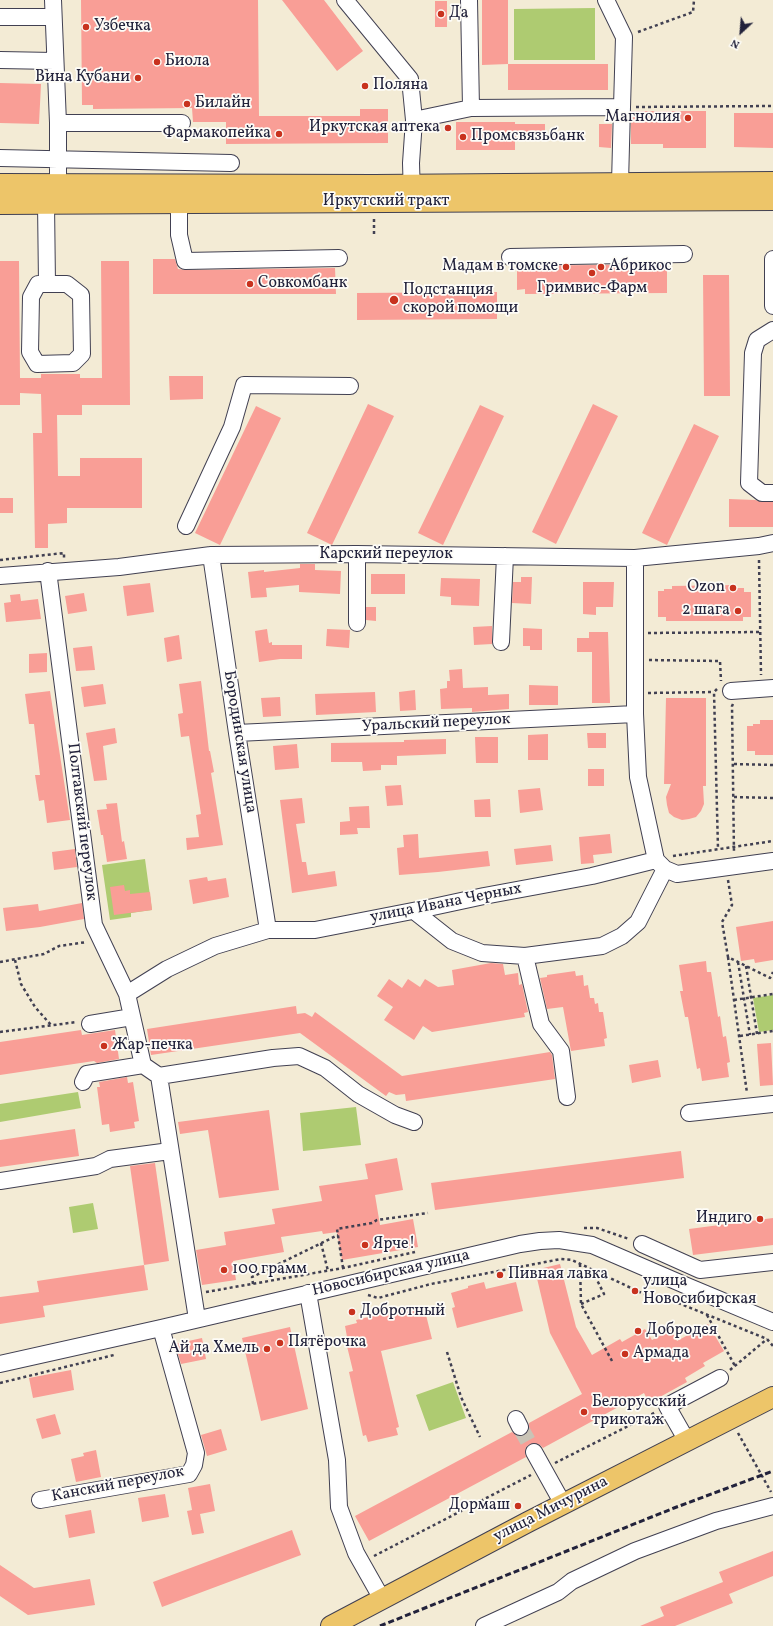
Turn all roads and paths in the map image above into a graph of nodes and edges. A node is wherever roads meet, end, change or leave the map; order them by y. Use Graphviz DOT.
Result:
graph roads {
  1 [pos="53,0"];
  2 [pos="345,0"];
  3 [pos="469,0"];
  4 [pos="606,0"];
  5 [pos="694,0"];
  6 [pos="0,17"];
  7 [pos="53,17"];
  8 [pos="624,37"];
  9 [pos="0,60"];
  10 [pos="54,61"];
  11 [pos="773,106"];
  12 [pos="622,107"];
  13 [pos="471,108"];
  14 [pos="414,120"];
  15 [pos="58,123"];
  16 [pos="182,123"];
  17 [pos="0,158"];
  18 [pos="58,159"];
  19 [pos="156,161"];
  20 [pos="231,163"];
  21 [pos="773,182"];
  22 [pos="0,184"];
  23 [pos="156,184"];
  24 [pos="620,184"];
  25 [pos="412,194"];
  26 [pos="54,197"];
  27 [pos="773,200"];
  28 [pos="0,204"];
  29 [pos="180,204"];
  30 [pos="374,213"];
  31 [pos="374,234"];
  32 [pos="684,254"];
  33 [pos="510,257"];
  34 [pos="340,258"];
  35 [pos="773,259"];
  36 [pos="48,284"];
  37 [pos="773,306"];
  38 [pos="773,330"];
  39 [pos="350,386"];
  40 [pos="773,493"];
  41 [pos="186,526"];
  42 [pos="766,544"];
  43 [pos="357,554"];
  44 [pos="211,555"];
  45 [pos="505,556"];
  46 [pos="635,558"];
  47 [pos="48,571"];
  48 [pos="0,576"];
  49 [pos="357,623"];
  50 [pos="760,632"];
  51 [pos="644,633"];
  52 [pos="501,642"];
  53 [pos="644,660"];
  54 [pos="767,689"];
  55 [pos="714,692"];
  56 [pos="643,693"];
  57 [pos="733,696"];
  58 [pos="635,714"];
  59 [pos="237,733"];
  60 [pos="734,764"];
  61 [pos="773,765"];
  62 [pos="734,797"];
  63 [pos="773,798"];
  64 [pos="773,841"];
  65 [pos="734,847"];
  66 [pos="718,849"];
  67 [pos="733,862"];
  68 [pos="773,862"];
  69 [pos="661,865"];
  70 [pos="414,911"];
  71 [pos="268,930"];
  72 [pos="102,940"];
  73 [pos="525,956"];
  74 [pos="728,957"];
  75 [pos="15,960"];
  76 [pos="0,962"];
  77 [pos="738,962"];
  78 [pos="746,966"];
  79 [pos="773,972"];
  80 [pos="127,994"];
  81 [pos="773,994"];
  82 [pos="751,997"];
  83 [pos="744,998"];
  84 [pos="734,1000"];
  85 [pos="132,1017"];
  86 [pos="90,1024"];
  87 [pos="51,1025"];
  88 [pos="773,1031"];
  89 [pos="0,1032"];
  90 [pos="757,1034"];
  91 [pos="750,1035"];
  92 [pos="740,1036"];
  93 [pos="143,1065"];
  94 [pos="158,1076"];
  95 [pos="83,1082"];
  96 [pos="568,1097"];
  97 [pos="773,1104"];
  98 [pos="748,1106"];
  99 [pos="689,1113"];
  100 [pos="414,1122"];
  101 [pos="170,1151"];
  102 [pos="0,1181"];
  103 [pos="428,1213"];
  104 [pos="338,1235"];
  105 [pos="321,1243"];
  106 [pos="642,1244"];
  107 [pos="773,1262"];
  108 [pos="580,1264"];
  109 [pos="343,1268"];
  110 [pos="592,1270"];
  111 [pos="328,1271"];
  112 [pos="253,1284"];
  113 [pos="308,1293"];
  114 [pos="361,1296"];
  115 [pos="581,1304"];
  116 [pos="707,1315"];
  117 [pos="197,1319"];
  118 [pos="773,1322"];
  119 [pos="161,1328"];
  120 [pos="767,1339"];
  121 [pos="773,1346"];
  122 [pos="447,1352"];
  123 [pos="121,1353"];
  124 [pos="612,1361"];
  125 [pos="0,1364"];
  126 [pos="735,1366"];
  127 [pos="720,1378"];
  128 [pos="0,1383"];
  129 [pos="773,1397"];
  130 [pos="667,1406"];
  131 [pos="736,1428"];
  132 [pos="480,1437"];
  133 [pos="687,1441"];
  134 [pos="534,1452"];
  135 [pos="544,1469"];
  136 [pos="773,1496"];
  137 [pos="40,1500"];
  138 [pos="563,1504"];
  139 [pos="773,1506"];
  140 [pos="361,1562"];
  141 [pos="382,1599"];
  142 [pos="331,1626"];
  143 [pos="484,1626"];
  1 -- 7 [label="street"];
  2 -- 14 [label="street"];
  3 -- 13 [label="street"];
  4 -- 8 [label="street"];
  5 -- 8 [label="path"];
  6 -- 7 [label="street"];
  7 -- 10 [label="street"];
  8 -- 12 [label="street"];
  9 -- 10 [label="street"];
  10 -- 15 [label="street"];
  11 -- 12 [label="path"];
  12 -- 13 [label="street"];
  12 -- 24 [label="street"];
  13 -- 14 [label="street"];
  14 -- 25 [label="street"];
  15 -- 16 [label="street"];
  15 -- 18 [label="street"];
  17 -- 18 [label="street"];
  18 -- 19 [label="street"];
  18 -- 26 [label="street"];
  19 -- 20 [label="street"];
  19 -- 23 [label="street"];
  21 -- 24 [label="main road, Иркутский тракт"];
  22 -- 26 [label="main road, Иркутский тракт"];
  23 -- 25 [label="main road, Иркутский тракт"];
  23 -- 26 [label="main road, Иркутский тракт"];
  24 -- 25 [label="main road, Иркутский тракт"];
  25 -- 27 [label="main road, Иркутский тракт"];
  25 -- 29 [label="main road, Иркутский тракт"];
  26 -- 28 [label="main road, Иркутский тракт"];
  26 -- 29 [label="main road, Иркутский тракт"];
  26 -- 36 [label="street"];
  29 -- 34 [label="street"];
  30 -- 31 [label="path"];
  32 -- 33 [label="street"];
  35 -- 37 [label="street"];
  36 -- 36 [label="street"];
  38 -- 40 [label="street"];
  39 -- 41 [label="street"];
  42 -- 46 [label="street, Карский переулок"];
  42 -- 50 [label="path"];
  43 -- 44 [label="street, Карский переулок"];
  43 -- 45 [label="street, Карский переулок"];
  43 -- 49 [label="street"];
  44 -- 47 [label="street, Карский переулок"];
  44 -- 59 [label="street, Бородинская улица"];
  45 -- 46 [label="street, Карский переулок"];
  45 -- 52 [label="street"];
  46 -- 58 [label="street"];
  47 -- 48 [label="street, Карский переулок"];
  47 -- 72 [label="street, Полтавский переулок"];
  50 -- 51 [label="path"];
  50 -- 54 [label="path"];
  53 -- 55 [label="path"];
  54 -- 57 [label="street"];
  55 -- 56 [label="path"];
  55 -- 66 [label="path"];
  57 -- 60 [label="path"];
  58 -- 59 [label="street, Уральский переулок"];
  58 -- 69 [label="street"];
  59 -- 71 [label="street, Бородинская улица"];
  60 -- 61 [label="path"];
  60 -- 62 [label="path"];
  62 -- 63 [label="path"];
  62 -- 65 [label="path"];
  64 -- 65 [label="path"];
  65 -- 66 [label="path"];
  65 -- 67 [label="path"];
  66 -- 69 [label="path"];
  67 -- 68 [label="street, улица Ивана Черных"];
  67 -- 69 [label="street, улица Ивана Черных"];
  67 -- 74 [label="path"];
  69 -- 70 [label="street, улица Ивана Черных"];
  69 -- 73 [label="street"];
  70 -- 71 [label="street, улица Ивана Черных"];
  70 -- 73 [label="street"];
  71 -- 80 [label="street, улица Ивана Черных"];
  72 -- 75 [label="path"];
  72 -- 80 [label="street, Полтавский переулок"];
  73 -- 96 [label="street"];
  74 -- 77 [label="path"];
  74 -- 84 [label="path"];
  75 -- 76 [label="path"];
  75 -- 87 [label="path"];
  77 -- 78 [label="path"];
  77 -- 83 [label="path"];
  78 -- 79 [label="path"];
  78 -- 82 [label="path"];
  80 -- 85 [label="street, Полтавский переулок"];
  81 -- 82 [label="path"];
  82 -- 83 [label="path"];
  82 -- 90 [label="path"];
  83 -- 84 [label="path"];
  83 -- 91 [label="path"];
  84 -- 92 [label="path"];
  85 -- 86 [label="street"];
  85 -- 93 [label="street, Полтавский переулок"];
  86 -- 87 [label="path"];
  87 -- 89 [label="path"];
  88 -- 90 [label="path"];
  90 -- 91 [label="path"];
  91 -- 92 [label="path"];
  92 -- 98 [label="path"];
  93 -- 94 [label="street"];
  93 -- 95 [label="street"];
  94 -- 100 [label="street"];
  94 -- 101 [label="street"];
  97 -- 98 [label="street"];
  98 -- 99 [label="street"];
  101 -- 102 [label="street"];
  101 -- 117 [label="street"];
  103 -- 104 [label="path"];
  104 -- 105 [label="path"];
  104 -- 109 [label="path"];
  105 -- 111 [label="path"];
  105 -- 112 [label="path"];
  106 -- 107 [label="street"];
  108 -- 110 [label="path"];
  108 -- 114 [label="path"];
  108 -- 115 [label="path"];
  110 -- 115 [label="path"];
  110 -- 116 [label="path"];
  113 -- 117 [label="street, Новосибирская улица"];
  113 -- 118 [label="street, Новосибирская улица"];
  113 -- 140 [label="street"];
  115 -- 124 [label="path"];
  116 -- 120 [label="path"];
  116 -- 126 [label="path"];
  117 -- 119 [label="street, Новосибирская улица"];
  119 -- 125 [label="street, Новосибирская улица"];
  119 -- 137 [label="street, Канский переулок"];
  120 -- 121 [label="path"];
  120 -- 126 [label="path"];
  122 -- 132 [label="path"];
  123 -- 128 [label="path"];
  126 -- 127 [label="path"];
  127 -- 130 [label="street"];
  129 -- 133 [label="main road, улица Мичурина"];
  130 -- 133 [label="street"];
  130 -- 135 [label="path"];
  131 -- 136 [label="path"];
  133 -- 138 [label="main road, улица Мичурина"];
  134 -- 135 [label="street"];
  135 -- 138 [label="street"];
  135 -- 140 [label="path"];
  138 -- 141 [label="main road, улица Мичурина"];
  139 -- 143 [label="street"];
  140 -- 141 [label="street"];
  141 -- 142 [label="main road, улица Мичурина"];
}
